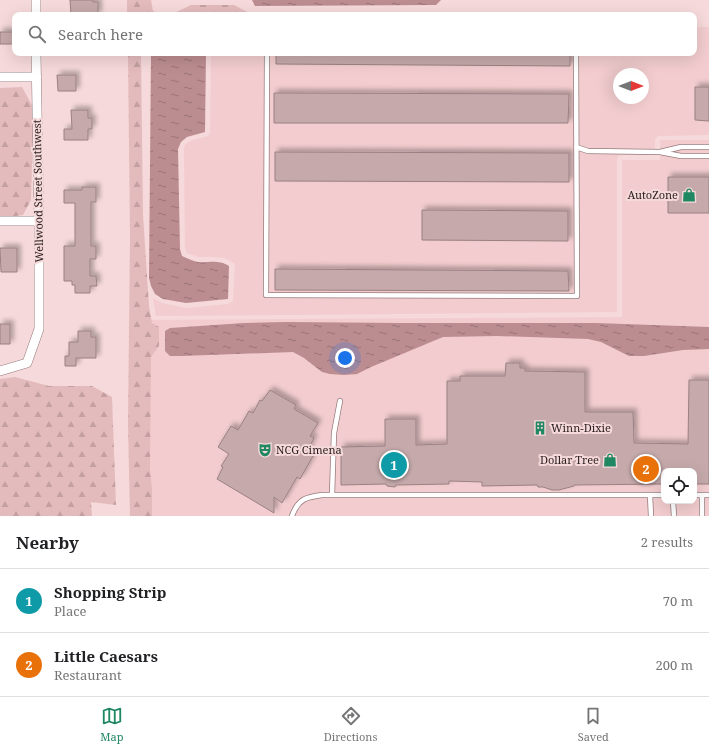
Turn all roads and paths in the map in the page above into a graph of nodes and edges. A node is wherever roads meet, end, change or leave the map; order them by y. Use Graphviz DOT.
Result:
graph roads {
  1 [pos="36,0"];
  2 [pos="36,12"];
  3 [pos="36,56"];
  4 [pos="267,56"];
  5 [pos="576,56"];
  6 [pos="0,77"];
  7 [pos="36,77"];
  8 [pos="576,147"];
  9 [pos="709,147"];
  10 [pos="660,152"];
  11 [pos="709,156"];
  12 [pos="0,221"];
  13 [pos="39,221"];
  14 [pos="0,371"];
  15 [pos="340,402"];
  16 [pos="332,495"];
  17 [pos="650,495"];
  18 [pos="661,495"];
  19 [pos="697,495"];
  20 [pos="702,495"];
  21 [pos="709,495"];
  22 [pos="674,504"];
  23 [pos="292,516"];
  24 [pos="651,516"];
  25 [pos="674,516"];
  26 [pos="702,516"];
  1 -- 2 [label="street"];
  3 -- 7 [label="street, Wellwood Street Southwest"];
  4 -- 8 [label="lane"];
  5 -- 8 [label="lane"];
  6 -- 7 [label="street"];
  7 -- 13 [label="street, Wellwood Street Southwest"];
  8 -- 10 [label="lane"];
  9 -- 10 [label="lane"];
  10 -- 11 [label="lane"];
  12 -- 13 [label="street"];
  13 -- 14 [label="street, Wellwood Street Southwest"];
  15 -- 16 [label="lane"];
  16 -- 17 [label="lane"];
  16 -- 23 [label="lane"];
  17 -- 18 [label="lane"];
  17 -- 24 [label="lane"];
  19 -- 20 [label="lane"];
  20 -- 21 [label="lane"];
  20 -- 26 [label="lane"];
  22 -- 25 [label="lane"];
}
